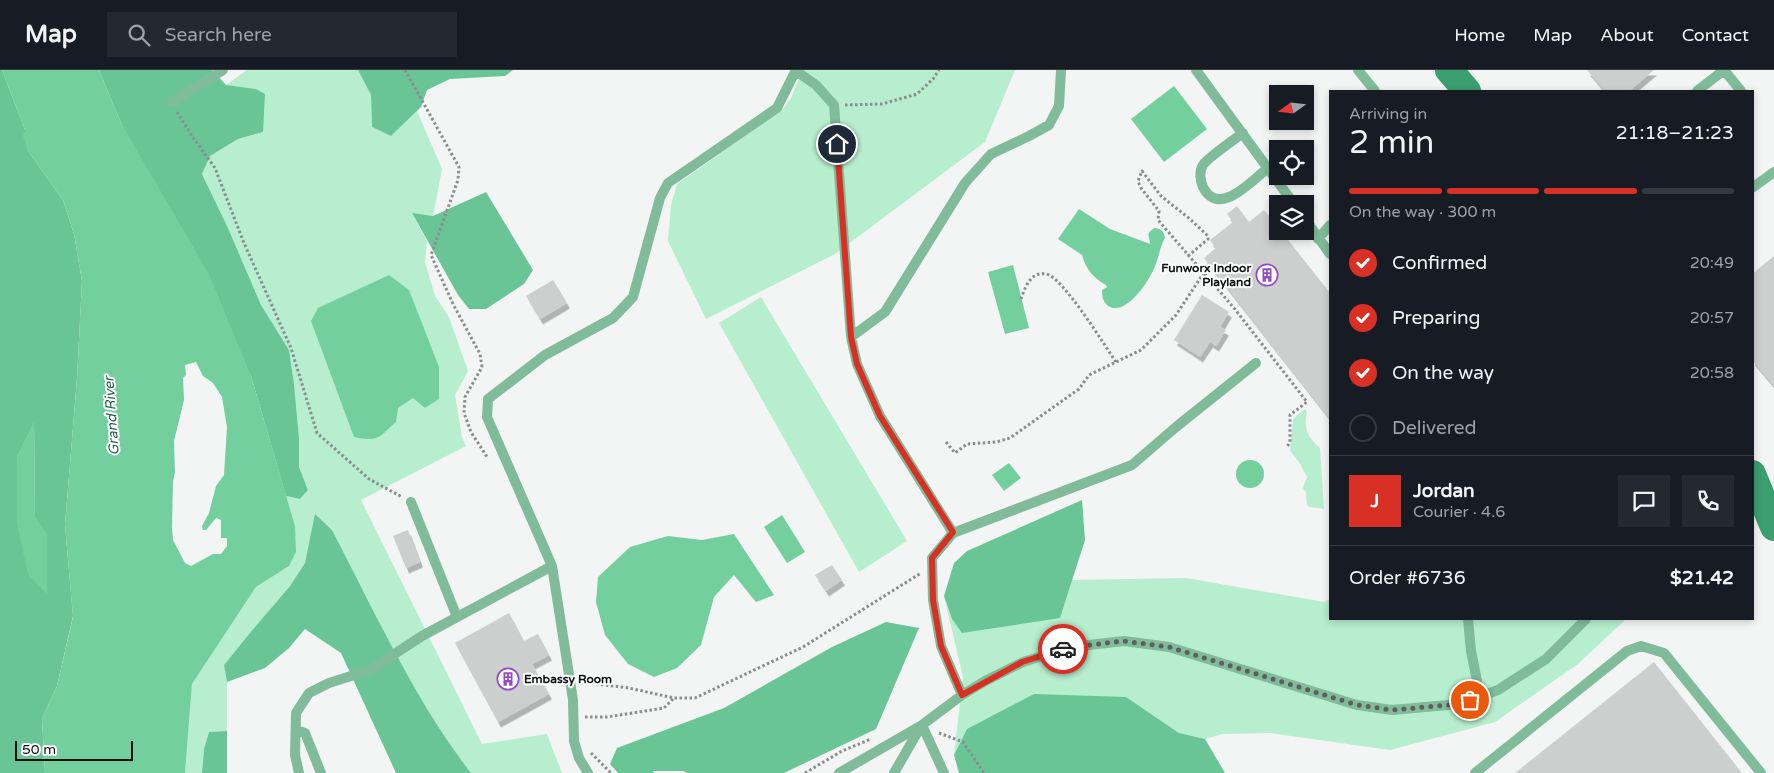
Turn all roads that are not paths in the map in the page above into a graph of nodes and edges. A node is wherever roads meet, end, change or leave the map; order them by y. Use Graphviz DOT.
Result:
graph roads {
  1 [pos="223,70"];
  2 [pos="796,70"];
  3 [pos="1061,70"];
  4 [pos="1196,70"];
  5 [pos="1358,70"];
  6 [pos="1449,70"];
  7 [pos="1724,70"];
  8 [pos="1374,90"];
  9 [pos="1466,90"];
  10 [pos="1698,90"];
  11 [pos="1740,90"];
  12 [pos="172,102"];
  13 [pos="1243,133"];
  14 [pos="1268,168"];
  15 [pos="1774,172"];
  16 [pos="1754,187"];
  17 [pos="1288,195"];
  18 [pos="1329,226"];
  19 [pos="1314,233"];
  20 [pos="1318,239"];
  21 [pos="1329,253"];
  22 [pos="851,337"];
  23 [pos="1256,363"];
  24 [pos="1754,479"];
  25 [pos="411,502"];
  26 [pos="1774,528"];
  27 [pos="953,532"];
  28 [pos="552,566"];
  29 [pos="457,617"];
  30 [pos="1468,620"];
  31 [pos="1585,620"];
  32 [pos="962,695"];
  33 [pos="1480,696"];
  34 [pos="922,725"];
  35 [pos="296,730"];
  36 [pos="300,773"];
  37 [pos="321,773"];
  38 [pos="588,773"];
  39 [pos="839,773"];
  40 [pos="894,773"];
  41 [pos="944,773"];
  42 [pos="1475,773"];
  43 [pos="1761,773"];
  1 -- 12 [label="lane"];
  2 -- 22 [label="lane"];
  2 -- 28 [label="lane"];
  3 -- 22 [label="lane"];
  4 -- 13 [label="lane"];
  5 -- 8 [label="lane"];
  6 -- 9 [label="main road"];
  7 -- 10 [label="lane"];
  7 -- 11 [label="lane"];
  13 -- 14 [label="lane"];
  13 -- 14 [label="lane"];
  14 -- 17 [label="lane"];
  15 -- 16 [label="lane"];
  18 -- 20 [label="lane"];
  19 -- 20 [label="lane"];
  20 -- 21 [label="lane"];
  22 -- 27 [label="lane"];
  23 -- 27 [label="lane"];
  24 -- 26 [label="main road"];
  25 -- 29 [label="lane"];
  27 -- 32 [label="lane"];
  28 -- 29 [label="lane"];
  28 -- 38 [label="lane"];
  29 -- 35 [label="lane"];
  30 -- 33 [label="lane"];
  31 -- 33 [label="lane"];
  32 -- 33 [label="lane"];
  32 -- 34 [label="lane"];
  34 -- 39 [label="lane"];
  34 -- 40 [label="lane"];
  34 -- 41 [label="lane"];
  35 -- 36 [label="lane"];
  35 -- 37 [label="lane"];
  42 -- 43 [label="lane"];
}
